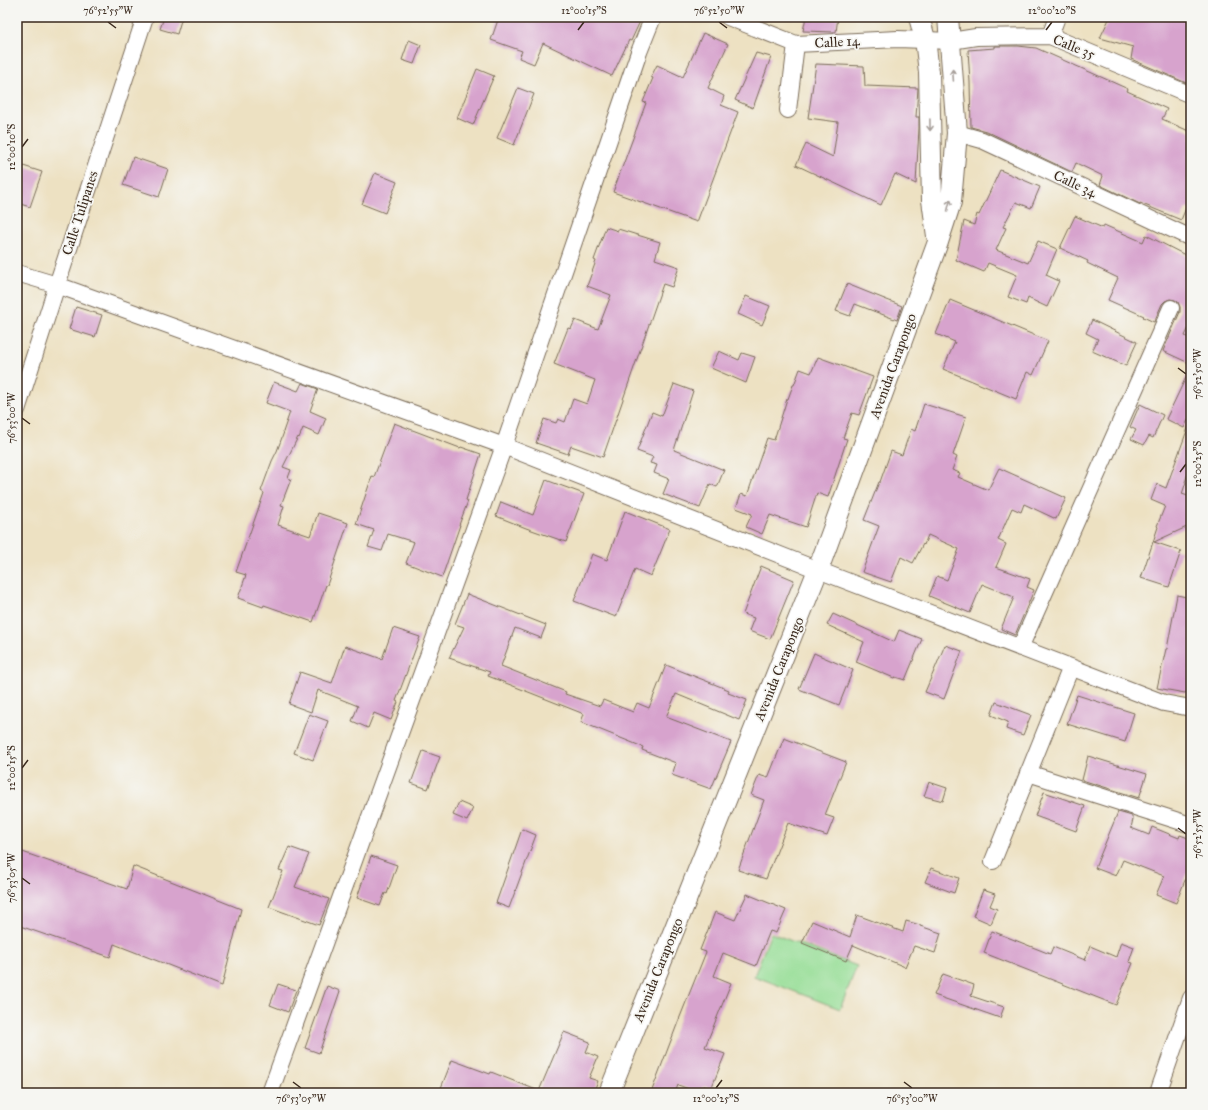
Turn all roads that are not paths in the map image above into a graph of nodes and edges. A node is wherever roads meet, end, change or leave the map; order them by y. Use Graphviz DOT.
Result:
graph roads {
  1 [pos="145,17"];
  2 [pos="653,17"];
  3 [pos="728,17"];
  4 [pos="919,17"];
  5 [pos="948,17"];
  6 [pos="1057,17"];
  7 [pos="1050,36"];
  8 [pos="925,40"];
  9 [pos="951,41"];
  10 [pos="796,44"];
  11 [pos="1191,95"];
  12 [pos="788,110"];
  13 [pos="957,133"];
  14 [pos="1191,238"];
  15 [pos="938,242"];
  16 [pos="17,273"];
  17 [pos="57,285"];
  18 [pos="1170,308"];
  19 [pos="17,410"];
  20 [pos="504,446"];
  21 [pos="818,570"];
  22 [pos="1020,648"];
  23 [pos="1071,667"];
  24 [pos="1191,708"];
  25 [pos="1028,773"];
  26 [pos="1191,825"];
  27 [pos="992,861"];
  28 [pos="1191,998"];
  29 [pos="270,1093"];
  30 [pos="609,1093"];
  31 [pos="1158,1093"];
  1 -- 17 [label="street, Calle Tulipanes"];
  2 -- 20 [label="street"];
  3 -- 10 [label="street, Calle 14"];
  4 -- 8 [label="street, Avenida Carapongo"];
  5 -- 9 [label="street, Avenida Carapongo"];
  6 -- 7 [label="street"];
  7 -- 9 [label="street, Calle 35"];
  7 -- 11 [label="street, Calle 35"];
  8 -- 9 [label="street, Calle 14"];
  8 -- 10 [label="street, Calle 14"];
  8 -- 15 [label="street, Avenida Carapongo, one-way"];
  13 -- 9 [label="street, Avenida Carapongo, one-way"];
  10 -- 12 [label="street"];
  13 -- 14 [label="street, Calle 34"];
  15 -- 13 [label="street, Avenida Carapongo, one-way"];
  15 -- 21 [label="street, Avenida Carapongo"];
  16 -- 17 [label="street"];
  17 -- 19 [label="street, Calle Tulipanes"];
  17 -- 20 [label="street"];
  18 -- 22 [label="street"];
  20 -- 21 [label="street"];
  20 -- 29 [label="street"];
  21 -- 22 [label="street"];
  21 -- 30 [label="street, Avenida Carapongo"];
  22 -- 23 [label="street"];
  23 -- 24 [label="street"];
  23 -- 25 [label="street"];
  25 -- 26 [label="street"];
  25 -- 27 [label="street"];
  28 -- 31 [label="street"];
}
